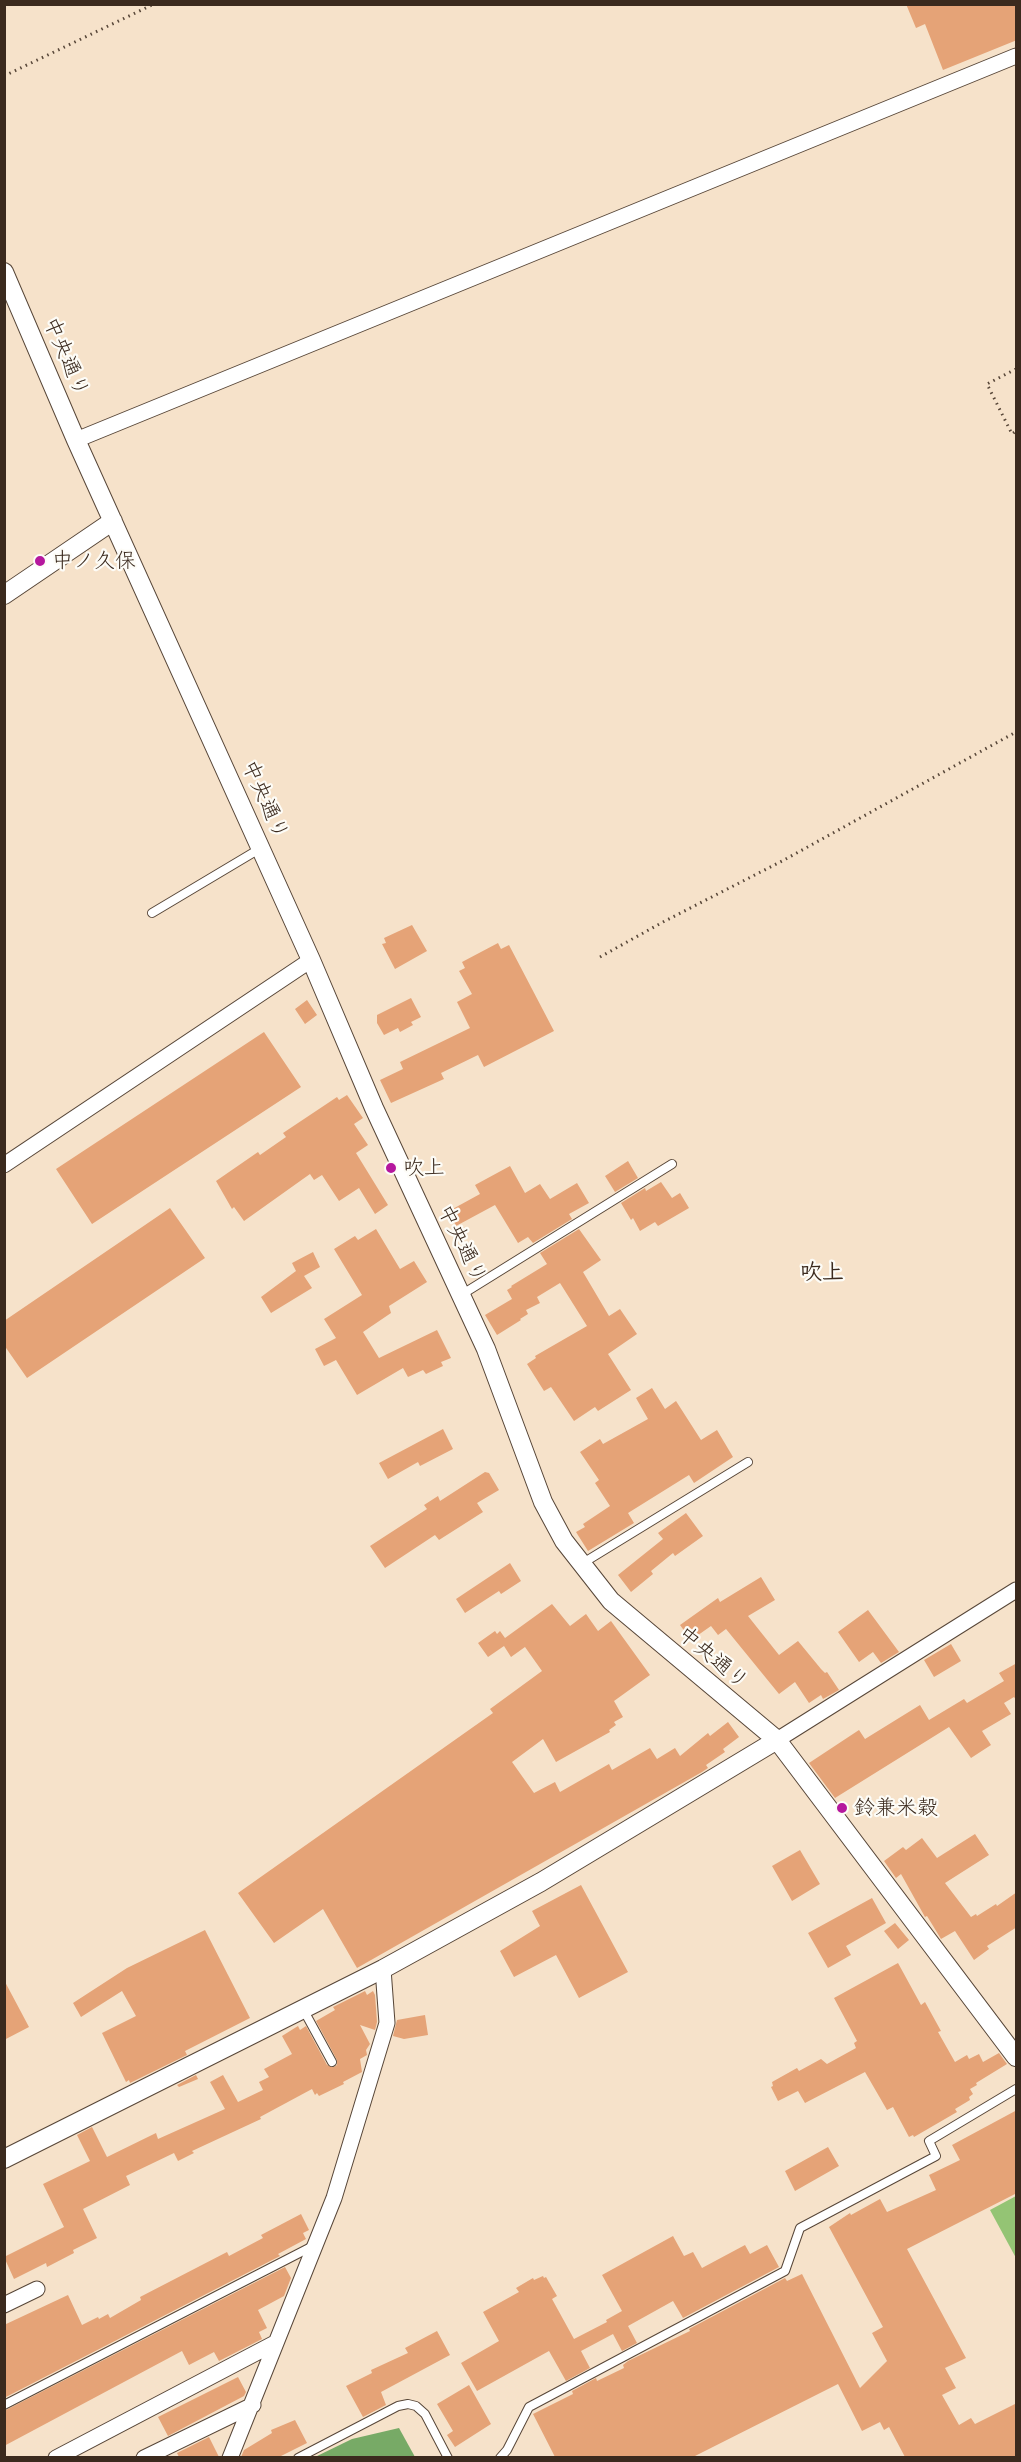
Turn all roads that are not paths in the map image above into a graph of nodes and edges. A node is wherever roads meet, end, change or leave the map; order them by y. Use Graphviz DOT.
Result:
graph roads {
  1 [pos="1017,56"];
  2 [pos="4,272"];
  3 [pos="76,440"];
  4 [pos="113,521"];
  5 [pos="4,595"];
  6 [pos="262,848"];
  7 [pos="152,913"];
  8 [pos="311,960"];
  9 [pos="672,1164"];
  10 [pos="4,1165"];
  11 [pos="461,1294"];
  12 [pos="748,1462"];
  13 [pos="582,1564"];
  14 [pos="1017,1590"];
  15 [pos="777,1740"];
  16 [pos="383,1970"];
  17 [pos="303,2009"];
  18 [pos="1017,2057"];
  19 [pos="332,2062"];
  20 [pos="1017,2089"];
  21 [pos="4,2159"];
  22 [pos="314,2245"];
  23 [pos="37,2289"];
  24 [pos="4,2305"];
  25 [pos="275,2343"];
  26 [pos="4,2405"];
  27 [pos="253,2405"];
  28 [pos="57,2457"];
  29 [pos="144,2457"];
  30 [pos="230,2457"];
  31 [pos="298,2457"];
  32 [pos="448,2457"];
  33 [pos="500,2457"];
  1 -- 3 [label="street"];
  2 -- 3 [label="street, 中央通り"];
  3 -- 4 [label="street, 中央通り"];
  4 -- 5 [label="street"];
  4 -- 6 [label="street, 中央通り"];
  6 -- 7 [label="lane"];
  6 -- 8 [label="street, 中央通り"];
  8 -- 10 [label="street"];
  8 -- 11 [label="street, 中央通り"];
  9 -- 11 [label="lane"];
  11 -- 13 [label="street, 中央通り"];
  12 -- 13 [label="lane"];
  13 -- 15 [label="street, 中央通り"];
  14 -- 15 [label="street"];
  15 -- 16 [label="street"];
  15 -- 18 [label="street, 中央通り"];
  16 -- 17 [label="street"];
  16 -- 22 [label="street"];
  17 -- 19 [label="lane"];
  17 -- 21 [label="street"];
  20 -- 33 [label="lane"];
  22 -- 25 [label="street"];
  22 -- 26 [label="lane"];
  23 -- 24 [label="street"];
  25 -- 27 [label="street"];
  25 -- 28 [label="street"];
  27 -- 29 [label="street"];
  27 -- 30 [label="street"];
  31 -- 32 [label="lane"];
}
